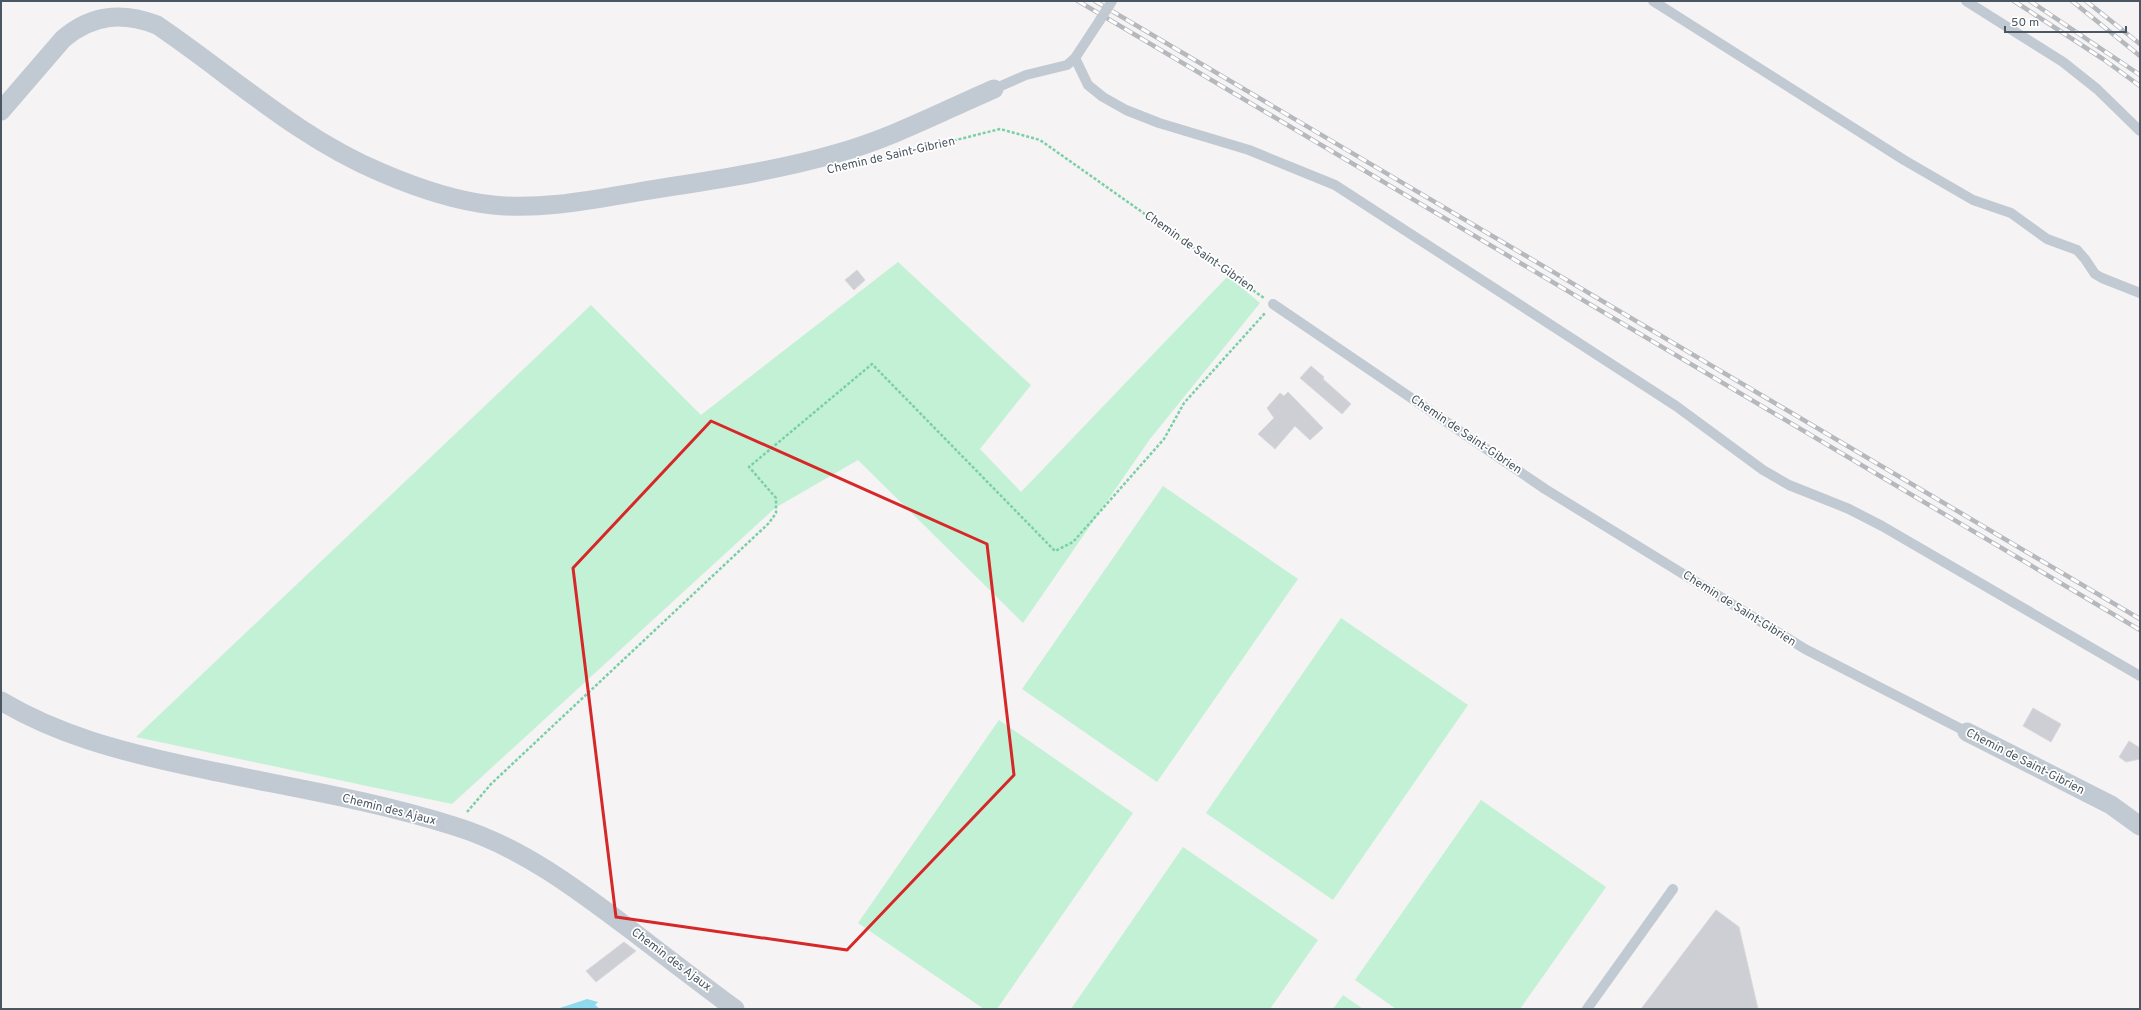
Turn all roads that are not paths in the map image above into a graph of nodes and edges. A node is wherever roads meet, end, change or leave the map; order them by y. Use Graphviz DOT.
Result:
graph roads {
  1 [pos="1112,1"];
  2 [pos="1653,1"];
  3 [pos="1966,1"];
  4 [pos="1075,58"];
  5 [pos="994,89"];
  6 [pos="1,111"];
  7 [pos="2140,131"];
  8 [pos="2140,293"];
  9 [pos="1273,304"];
  10 [pos="2140,676"];
  11 [pos="1,701"];
  12 [pos="1967,732"];
  13 [pos="2140,826"];
  14 [pos="1673,889"];
  15 [pos="735,1009"];
  16 [pos="1588,1009"];
  1 -- 4 [label="lane, bridge"];
  2 -- 8 [label="lane"];
  3 -- 7 [label="lane"];
  4 -- 5 [label="lane"];
  4 -- 10 [label="lane"];
  5 -- 6 [label="street"];
  9 -- 12 [label="lane, Chemin de Saint-Gibrien"];
  11 -- 15 [label="street, Chemin des Ajaux"];
  12 -- 13 [label="street, Chemin de Saint-Gibrien"];
  14 -- 16 [label="lane"];
}
